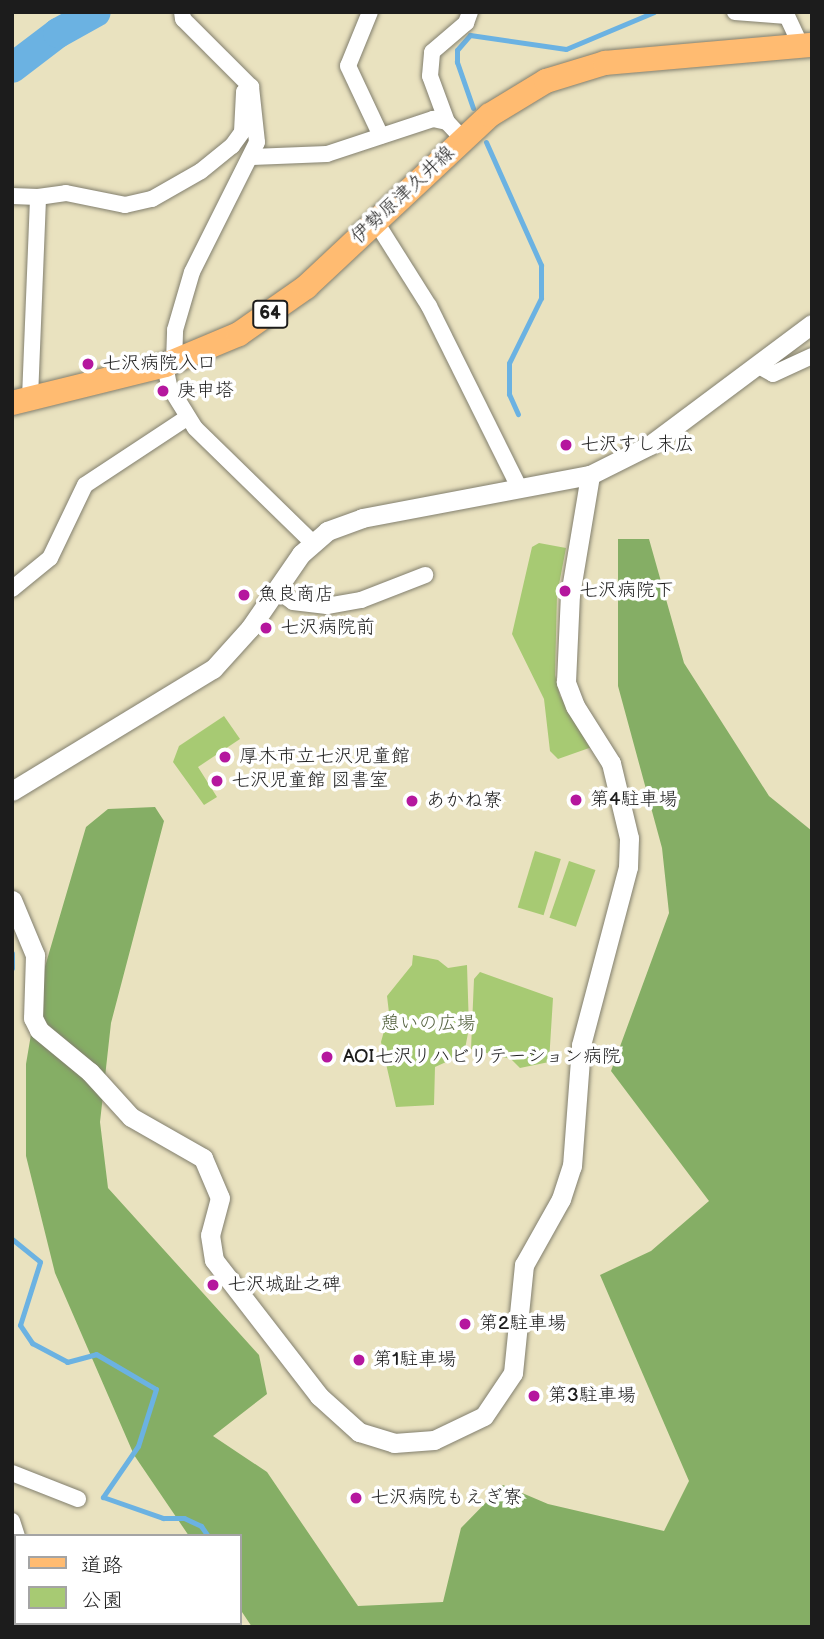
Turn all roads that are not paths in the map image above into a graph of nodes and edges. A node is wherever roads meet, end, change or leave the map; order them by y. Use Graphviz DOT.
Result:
graph roads {
  1 [pos="181,12"];
  2 [pos="370,12"];
  3 [pos="470,12"];
  4 [pos="735,12"];
  5 [pos="806,44"];
  6 [pos="251,87"];
  7 [pos="455,130"];
  8 [pos="381,136"];
  9 [pos="252,157"];
  10 [pos="12,196"];
  11 [pos="37,197"];
  12 [pos="376,222"];
  13 [pos="812,324"];
  14 [pos="812,356"];
  15 [pos="170,363"];
  16 [pos="757,365"];
  17 [pos="21,401"];
  18 [pos="188,417"];
  19 [pos="590,475"];
  20 [pos="520,489"];
  21 [pos="312,542"];
  22 [pos="425,575"];
  23 [pos="12,589"];
  24 [pos="276,590"];
  25 [pos="12,791"];
  26 [pos="12,900"];
  27 [pos="12,1473"];
  28 [pos="78,1499"];
  1 -- 6 [label="street"];
  2 -- 8 [label="street"];
  3 -- 7 [label="street"];
  4 -- 5 [label="street"];
  5 -- 7 [label="main road, 伊勢原津久井線 / 64"];
  6 -- 9 [label="street"];
  6 -- 11 [label="street"];
  7 -- 8 [label="street"];
  7 -- 12 [label="main road, 伊勢原津久井線 / 64"];
  8 -- 9 [label="street"];
  9 -- 15 [label="street"];
  10 -- 11 [label="street"];
  11 -- 17 [label="street"];
  12 -- 15 [label="main road, 伊勢原津久井線 / 64"];
  12 -- 20 [label="street"];
  13 -- 16 [label="street"];
  14 -- 16 [label="street"];
  15 -- 17 [label="main road, 伊勢原津久井線 / 64"];
  15 -- 18 [label="street"];
  16 -- 19 [label="street"];
  18 -- 21 [label="street"];
  18 -- 23 [label="street"];
  19 -- 20 [label="street"];
  19 -- 26 [label="street"];
  20 -- 21 [label="street"];
  21 -- 24 [label="street"];
  22 -- 24 [label="street"];
  24 -- 25 [label="street"];
  27 -- 28 [label="street"];
}
